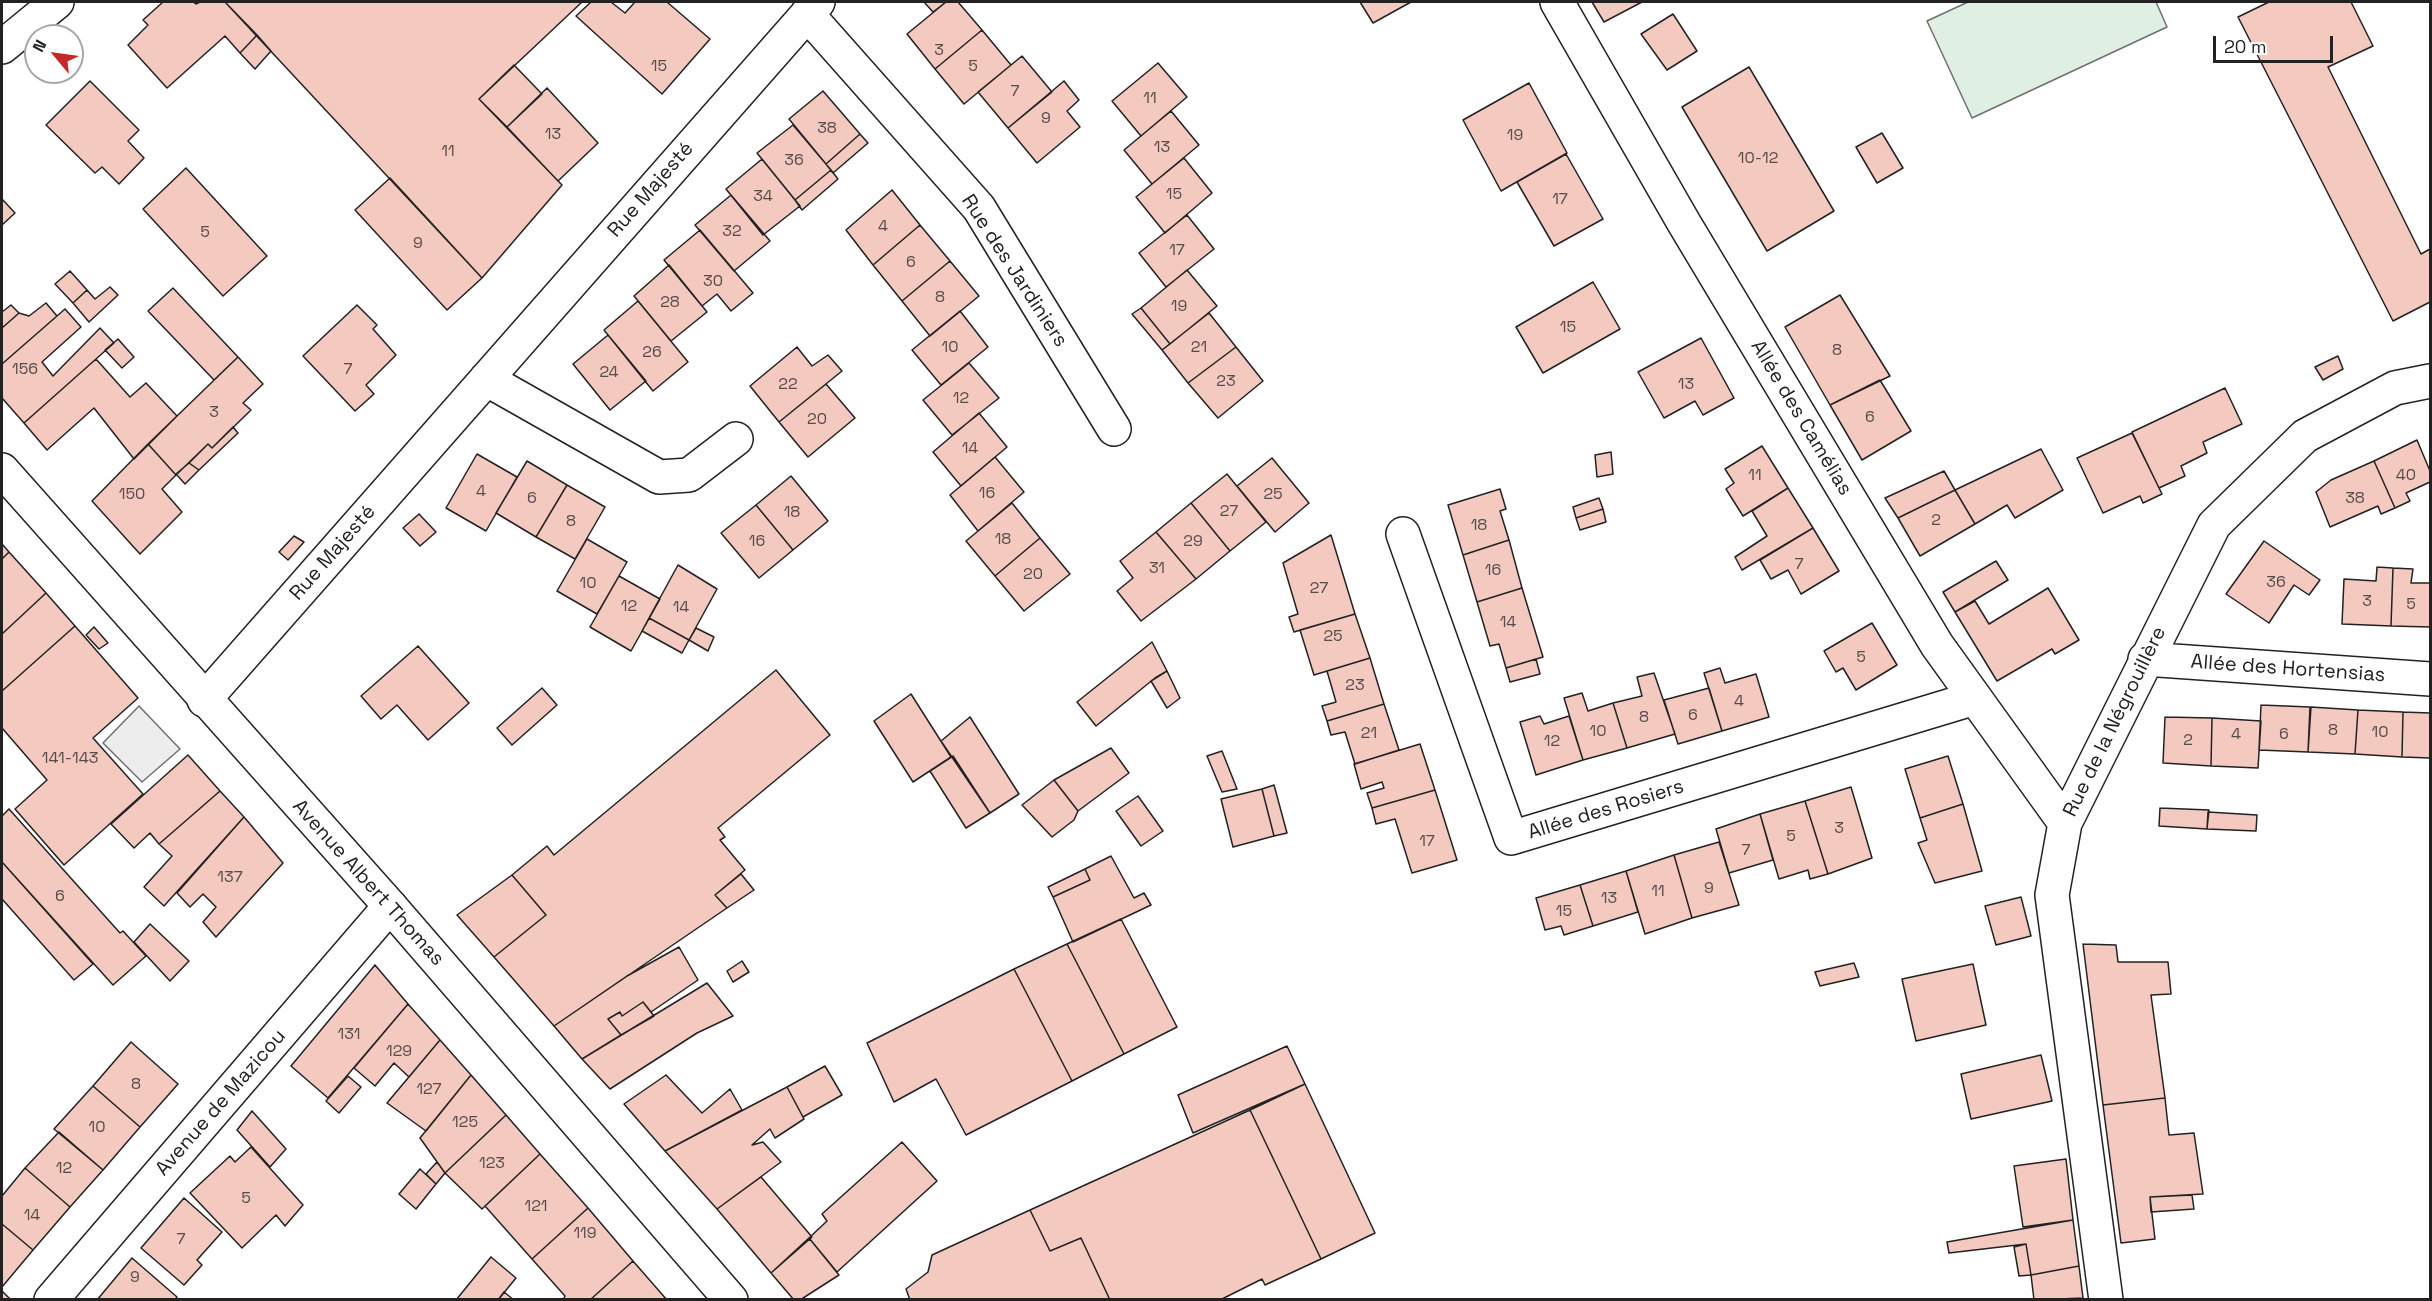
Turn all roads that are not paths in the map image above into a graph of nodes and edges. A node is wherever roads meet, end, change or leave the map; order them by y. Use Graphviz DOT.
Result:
graph roads {
  1 [pos="57,2"];
  2 [pos="1557,2"];
  3 [pos="812,8"];
  4 [pos="2,47"];
  5 [pos="486,379"];
  6 [pos="2430,381"];
  7 [pos="1114,429"];
  8 [pos="736,439"];
  9 [pos="2,470"];
  10 [pos="1403,534"];
  11 [pos="2145,659"];
  12 [pos="2430,679"];
  13 [pos="1976,698"];
  14 [pos="204,700"];
  15 [pos="2065,823"];
  16 [pos="390,906"];
  17 [pos="51,1299"];
  18 [pos="731,1299"];
  19 [pos="2106,1299"];
  1 -- 4 [label="street"];
  2 -- 13 [label="street, Allée des Camélias"];
  3 -- 5 [label="street, Rue Majesté"];
  3 -- 7 [label="street, Rue des Jardiniers"];
  5 -- 8 [label="street"];
  5 -- 14 [label="street, Rue Majesté"];
  6 -- 11 [label="street, Rue de la Négrouillère"];
  9 -- 14 [label="street, Avenue Albert Thomas"];
  10 -- 13 [label="street, Allée des Rosiers"];
  11 -- 12 [label="street, Allée des Hortensias"];
  11 -- 15 [label="street, Rue de la Négrouillère"];
  13 -- 15 [label="street, Allée des Camélias"];
  14 -- 16 [label="street, Avenue Albert Thomas"];
  15 -- 19 [label="street, Rue de la Négrouillère"];
  16 -- 17 [label="street, Avenue de Mazicou"];
  16 -- 18 [label="street, Avenue Albert Thomas"];
}
